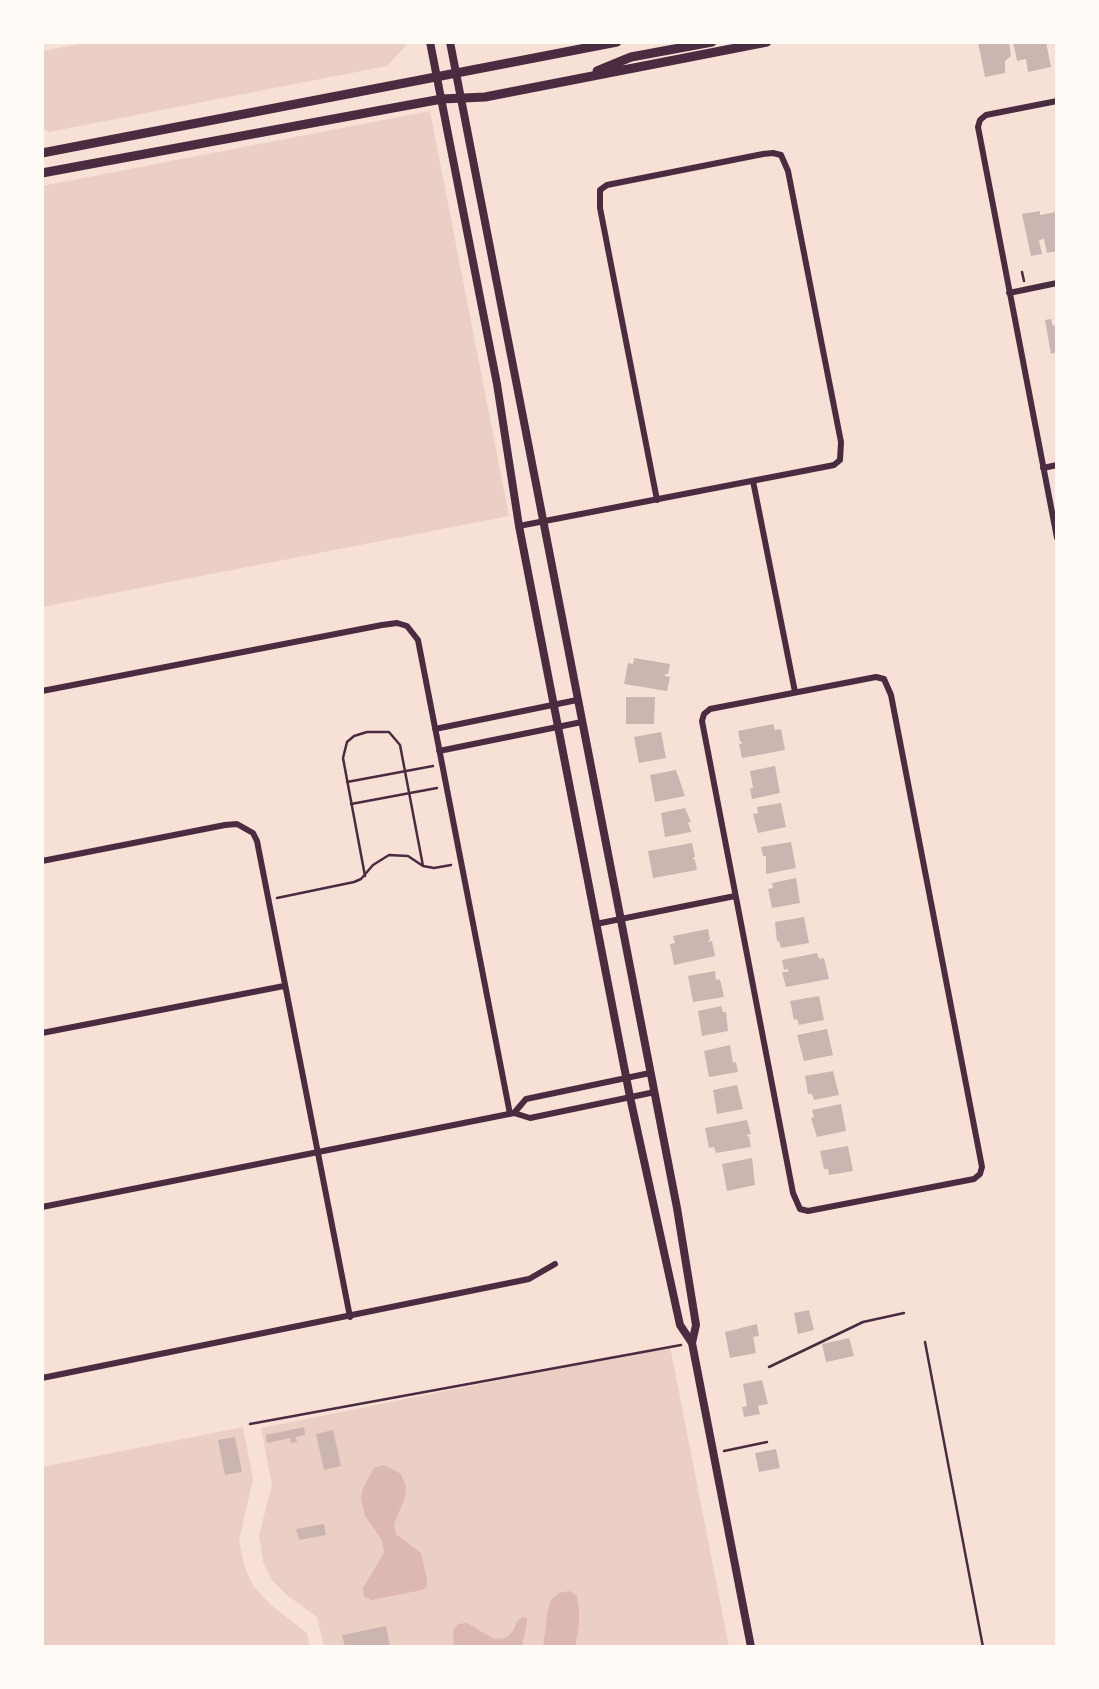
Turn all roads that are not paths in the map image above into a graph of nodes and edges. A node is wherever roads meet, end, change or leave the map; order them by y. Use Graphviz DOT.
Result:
graph roads {
  1 [pos="430,42"];
  2 [pos="450,42"];
  3 [pos="617,42"];
  4 [pos="712,42"];
  5 [pos="767,42"];
  6 [pos="456,73"];
  7 [pos="437,76"];
  8 [pos="576,79"];
  9 [pos="442,99"];
  10 [pos="460,99"];
  11 [pos="1057,101"];
  12 [pos="42,153"];
  13 [pos="42,173"];
  14 [pos="1057,283"];
  15 [pos="1009,293"];
  16 [pos="1057,465"];
  17 [pos="1043,468"];
  18 [pos="753,481"];
  19 [pos="657,499"];
  20 [pos="544,522"];
  21 [pos="519,526"];
  22 [pos="1057,538"];
  23 [pos="42,691"];
  24 [pos="794,692"];
  25 [pos="577,700"];
  26 [pos="553,705"];
  27 [pos="582,722"];
  28 [pos="557,728"];
  29 [pos="435,729"];
  30 [pos="439,751"];
  31 [pos="42,860"];
  32 [pos="735,896"];
  33 [pos="620,918"];
  34 [pos="596,924"];
  35 [pos="284,986"];
  36 [pos="42,1033"];
  37 [pos="650,1073"];
  38 [pos="626,1077"];
  39 [pos="655,1092"];
  40 [pos="630,1097"];
  41 [pos="512,1114"];
  42 [pos="317,1152"];
  43 [pos="42,1207"];
  44 [pos="555,1264"];
  45 [pos="350,1317"];
  46 [pos="692,1343"];
  47 [pos="42,1378"];
  48 [pos="751,1647"];
  1 -- 7 [label="street"];
  2 -- 6 [label="street"];
  3 -- 6 [label="main road"];
  4 -- 8 [label="main road"];
  5 -- 8 [label="main road"];
  6 -- 7 [label="main road"];
  6 -- 10 [label="street"];
  7 -- 9 [label="street"];
  7 -- 12 [label="main road"];
  8 -- 10 [label="main road"];
  9 -- 10 [label="main road"];
  9 -- 13 [label="main road"];
  9 -- 21 [label="street"];
  10 -- 20 [label="street"];
  11 -- 15 [label="street"];
  14 -- 15 [label="street"];
  15 -- 17 [label="street"];
  16 -- 17 [label="street"];
  17 -- 22 [label="street"];
  18 -- 19 [label="street"];
  18 -- 19 [label="street"];
  18 -- 24 [label="street"];
  19 -- 20 [label="street"];
  20 -- 21 [label="street"];
  20 -- 25 [label="street"];
  21 -- 26 [label="street"];
  23 -- 29 [label="street"];
  24 -- 32 [label="street"];
  24 -- 32 [label="street"];
  25 -- 26 [label="street"];
  25 -- 27 [label="street"];
  26 -- 28 [label="street"];
  26 -- 29 [label="street"];
  27 -- 28 [label="street"];
  27 -- 33 [label="street"];
  28 -- 30 [label="street"];
  28 -- 34 [label="street"];
  29 -- 30 [label="street"];
  30 -- 41 [label="street"];
  31 -- 35 [label="street"];
  32 -- 33 [label="street"];
  33 -- 34 [label="street"];
  33 -- 37 [label="street"];
  34 -- 38 [label="street"];
  35 -- 36 [label="street"];
  35 -- 42 [label="street"];
  37 -- 38 [label="street"];
  37 -- 39 [label="street"];
  38 -- 40 [label="street"];
  38 -- 41 [label="street"];
  39 -- 40 [label="street"];
  39 -- 46 [label="street"];
  40 -- 41 [label="street"];
  40 -- 46 [label="street"];
  41 -- 42 [label="street"];
  42 -- 43 [label="street"];
  42 -- 45 [label="street"];
  44 -- 45 [label="street"];
  45 -- 47 [label="street"];
  46 -- 48 [label="street"];
}
